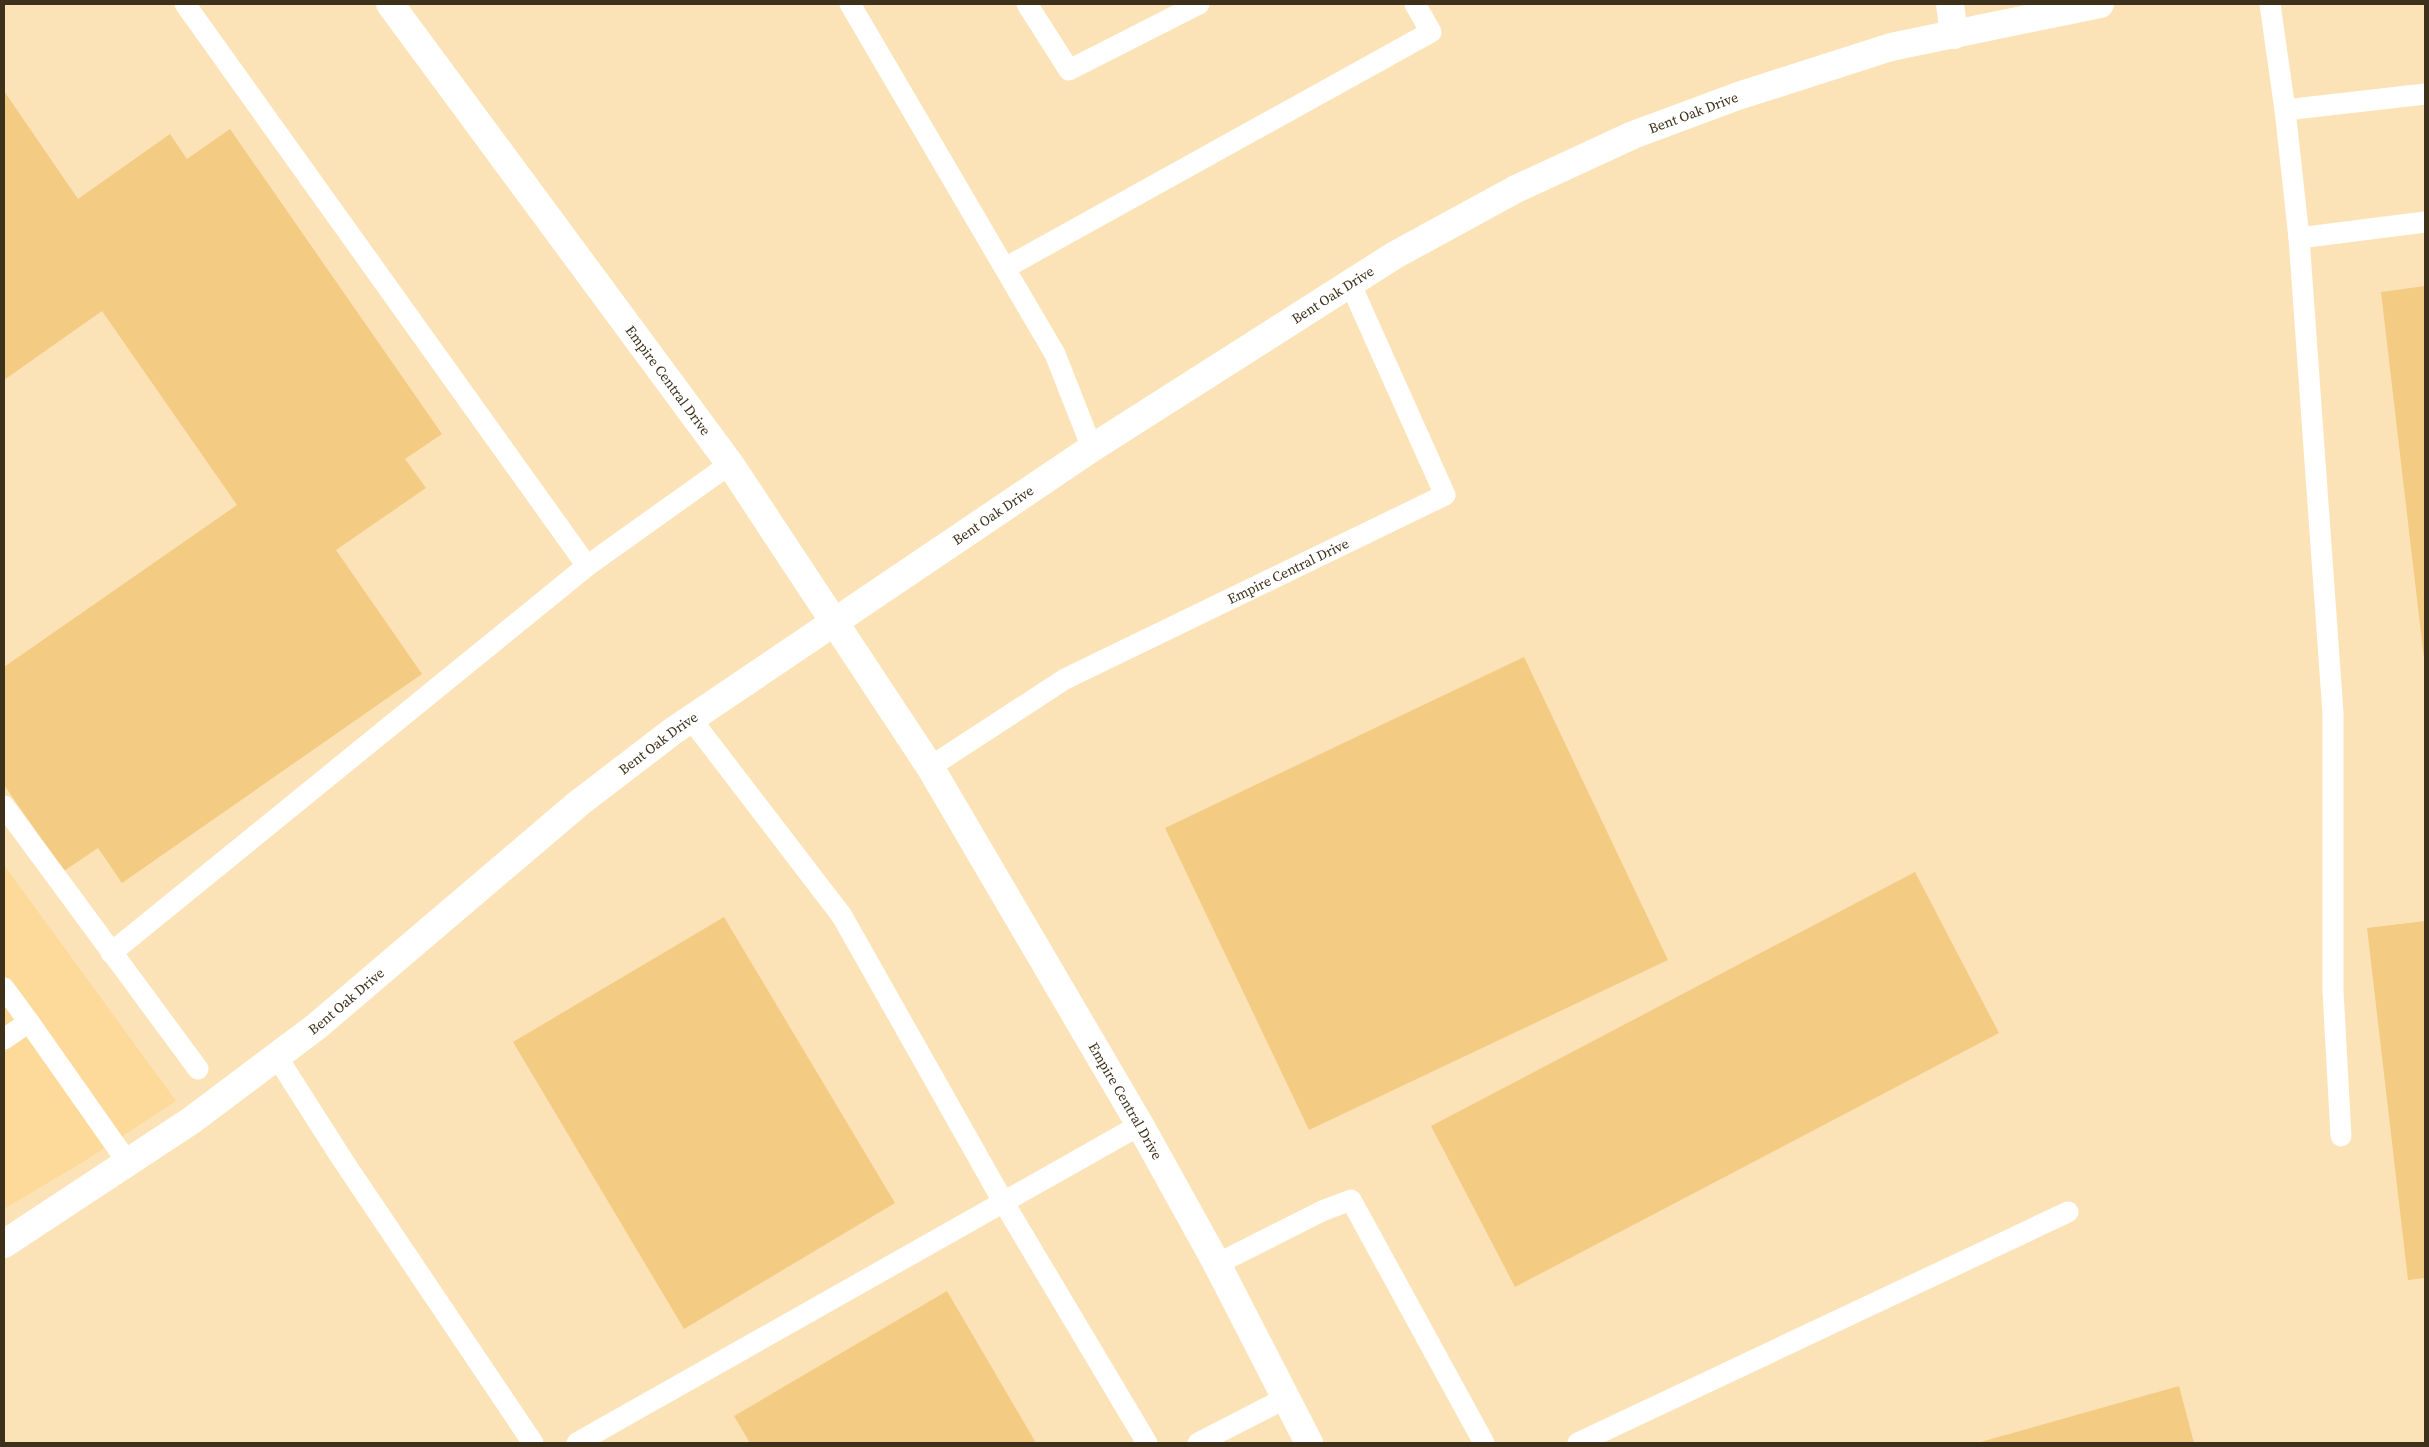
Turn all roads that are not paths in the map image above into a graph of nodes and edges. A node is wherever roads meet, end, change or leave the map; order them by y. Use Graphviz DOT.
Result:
graph roads {
  1 [pos="185,4"];
  2 [pos="390,4"];
  3 [pos="850,4"];
  4 [pos="1027,4"];
  5 [pos="1199,4"];
  6 [pos="1415,4"];
  7 [pos="1950,4"];
  8 [pos="2100,4"];
  9 [pos="2270,4"];
  10 [pos="2052,10"];
  11 [pos="1954,35"];
  12 [pos="2425,94"];
  13 [pos="2285,110"];
  14 [pos="2425,222"];
  15 [pos="2299,238"];
  16 [pos="1005,268"];
  17 [pos="1350,283"];
  18 [pos="1092,448"];
  19 [pos="730,464"];
  20 [pos="588,566"];
  21 [pos="835,620"];
  22 [pos="691,719"];
  23 [pos="930,767"];
  24 [pos="4,806"];
  25 [pos="111,953"];
  26 [pos="4,988"];
  27 [pos="29,1022"];
  28 [pos="4,1039"];
  29 [pos="276,1057"];
  30 [pos="198,1069"];
  31 [pos="1140,1125"];
  32 [pos="2342,1136"];
  33 [pos="128,1162"];
  34 [pos="1004,1203"];
  35 [pos="2068,1212"];
  36 [pos="4,1244"];
  37 [pos="1217,1264"];
  38 [pos="1286,1398"];
  39 [pos="533,1443"];
  40 [pos="577,1443"];
  41 [pos="1147,1443"];
  42 [pos="1198,1443"];
  43 [pos="1309,1443"];
  44 [pos="1484,1443"];
  45 [pos="1578,1443"];
  1 -- 20 [label="lane"];
  2 -- 19 [label="street, Empire Central Drive"];
  3 -- 16 [label="lane"];
  4 -- 5 [label="lane"];
  6 -- 16 [label="lane"];
  7 -- 11 [label="street"];
  8 -- 10 [label="street, Bent Oak Drive"];
  9 -- 13 [label="lane"];
  10 -- 11 [label="street, Bent Oak Drive"];
  11 -- 17 [label="street, Bent Oak Drive"];
  12 -- 13 [label="lane"];
  13 -- 15 [label="lane"];
  14 -- 15 [label="lane"];
  15 -- 32 [label="lane"];
  16 -- 18 [label="lane"];
  17 -- 18 [label="street, Bent Oak Drive"];
  17 -- 23 [label="lane, Empire Central Drive"];
  18 -- 21 [label="street, Bent Oak Drive"];
  19 -- 20 [label="lane"];
  19 -- 21 [label="street, Empire Central Drive"];
  20 -- 25 [label="lane"];
  21 -- 22 [label="street, Bent Oak Drive"];
  21 -- 23 [label="street, Empire Central Drive"];
  22 -- 29 [label="street, Bent Oak Drive"];
  22 -- 34 [label="lane"];
  23 -- 31 [label="street, Empire Central Drive"];
  24 -- 25 [label="lane"];
  25 -- 30 [label="lane"];
  26 -- 27 [label="lane"];
  27 -- 28 [label="lane"];
  27 -- 33 [label="lane"];
  29 -- 33 [label="street, Bent Oak Drive"];
  29 -- 39 [label="lane"];
  31 -- 34 [label="lane"];
  31 -- 37 [label="street, Empire Central Drive"];
  33 -- 36 [label="street, Bent Oak Drive"];
  34 -- 40 [label="lane"];
  34 -- 41 [label="lane"];
  35 -- 45 [label="lane"];
  37 -- 38 [label="street, Empire Central Drive"];
  37 -- 44 [label="lane"];
  38 -- 42 [label="lane"];
  38 -- 43 [label="street, Empire Central Drive"];
}
